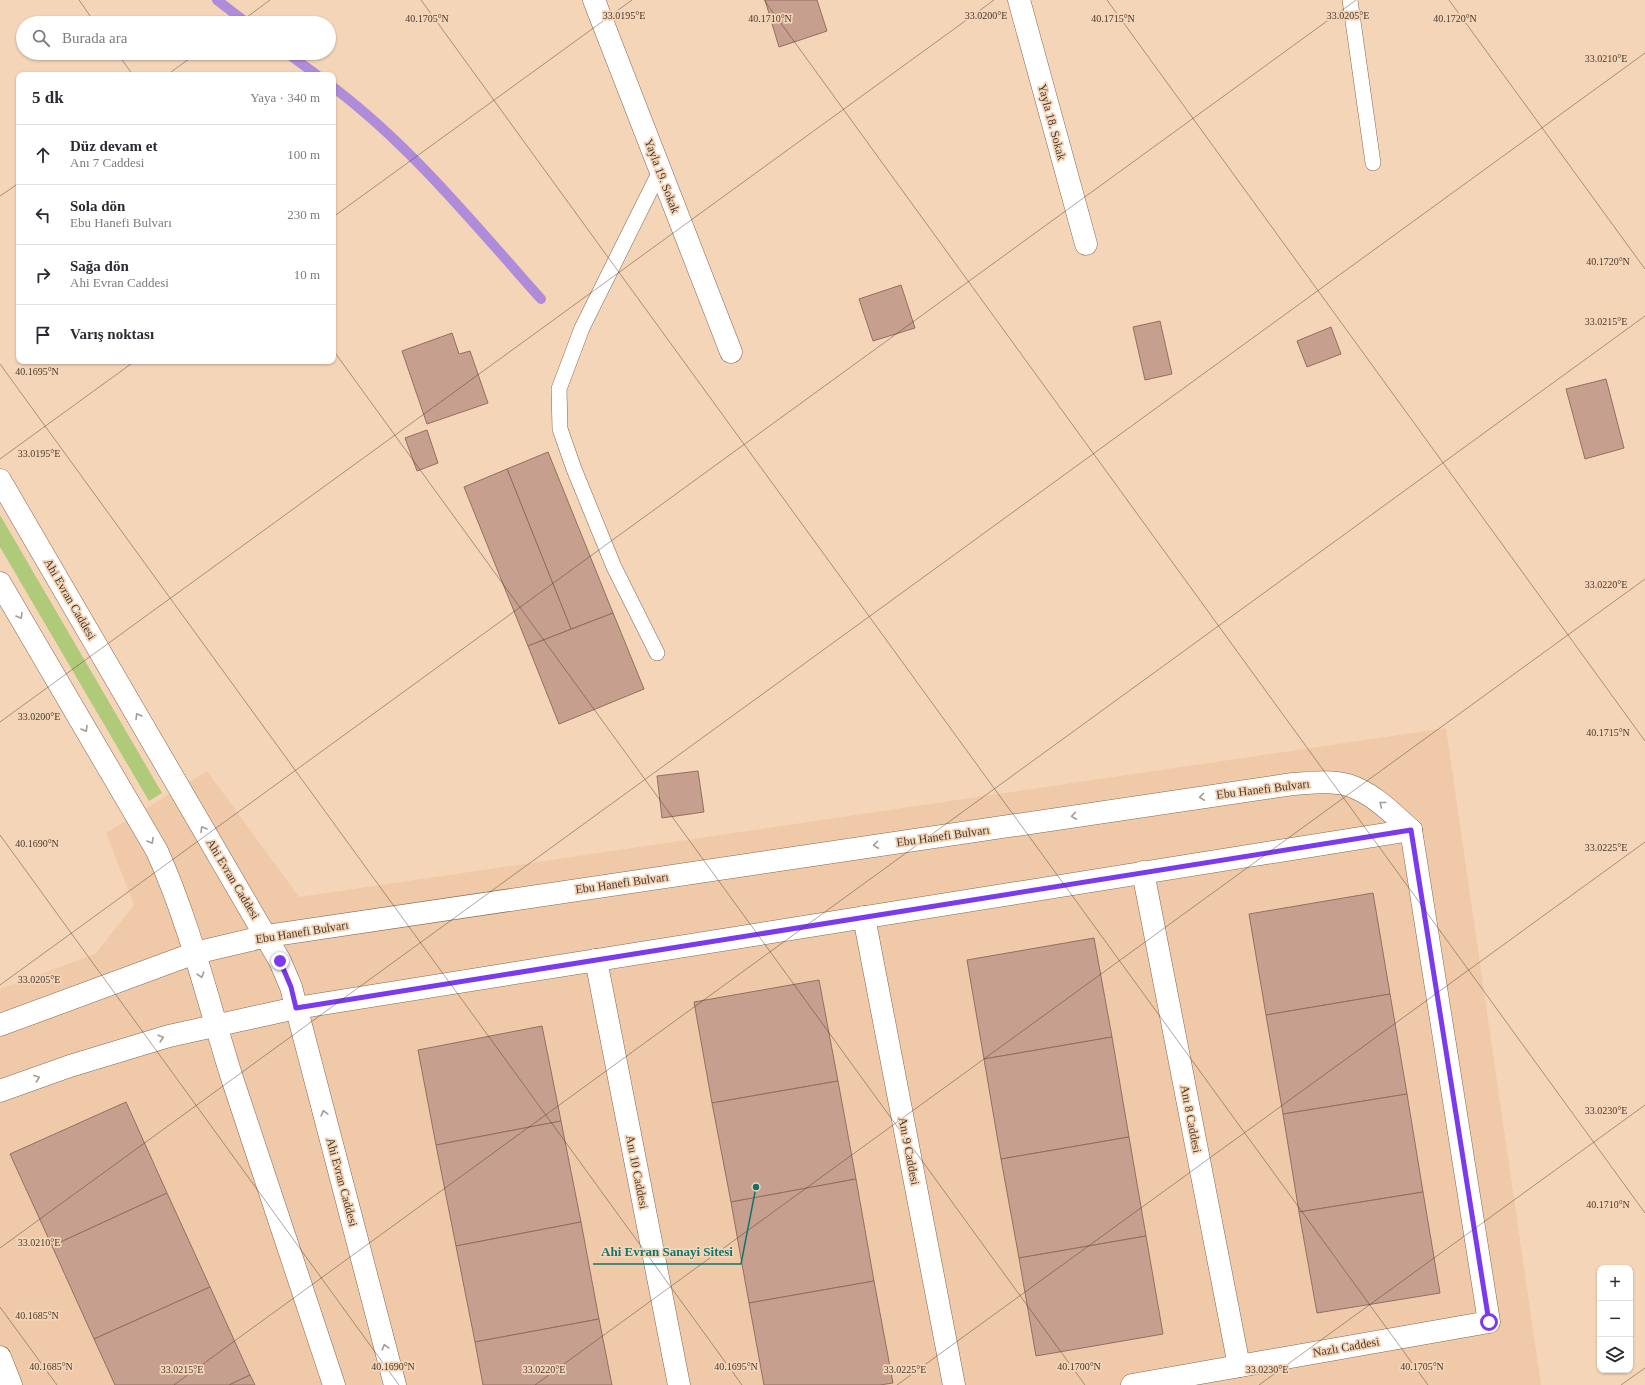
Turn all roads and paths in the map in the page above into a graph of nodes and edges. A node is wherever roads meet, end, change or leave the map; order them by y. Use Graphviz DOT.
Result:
graph roads {
  1 [pos="594,0"];
  2 [pos="1019,0"];
  3 [pos="1350,0"];
  4 [pos="1373,163"];
  5 [pos="660,171"];
  6 [pos="1086,244"];
  7 [pos="731,352"];
  8 [pos="0,480"];
  9 [pos="0,583"];
  10 [pos="657,653"];
  11 [pos="1411,830"];
  12 [pos="1143,872"];
  13 [pos="864,917"];
  14 [pos="266,936"];
  15 [pos="195,953"];
  16 [pos="596,960"];
  17 [pos="296,1008"];
  18 [pos="0,1025"];
  19 [pos="216,1025"];
  20 [pos="0,1091"];
  21 [pos="0,1357"];
  22 [pos="1239,1366"];
  23 [pos="11,1385"];
  24 [pos="334,1385"];
  25 [pos="395,1385"];
  26 [pos="679,1385"];
  27 [pos="954,1385"];
  28 [pos="1132,1385"];
  1 -- 5 [label="street, Yayla 19. Sokak"];
  2 -- 6 [label="street, Yayla 18. Sokak"];
  3 -- 4 [label="lane"];
  5 -- 7 [label="street, Yayla 19. Sokak"];
  5 -- 10 [label="lane"];
  14 -- 8 [label="street, Ahi Evran Caddesi, one-way"];
  9 -- 15 [label="street, one-way"];
  11 -- 12 [label="street"];
  11 -- 14 [label="street, Ebu Hanefi Bulvarı, one-way"];
  11 -- 22 [label="street, Nazlı Caddesi"];
  12 -- 13 [label="street"];
  12 -- 22 [label="street, Anı 8 Caddesi"];
  13 -- 16 [label="street"];
  13 -- 27 [label="street, Anı 9 Caddesi"];
  14 -- 15 [label="street, Ebu Hanefi Bulvarı"];
  14 -- 17 [label="street, Ahi Evran Caddesi"];
  15 -- 18 [label="street, Ebu Hanefi Bulvarı"];
  15 -- 19 [label="street, one-way"];
  16 -- 17 [label="street"];
  16 -- 26 [label="street, Anı 10 Caddesi"];
  17 -- 19 [label="street"];
  25 -- 17 [label="street, Ahi Evran Caddesi, one-way"];
  20 -- 19 [label="street, one-way"];
  19 -- 24 [label="street"];
  21 -- 23 [label="street"];
  22 -- 28 [label="street, Nazlı Caddesi"];
}
